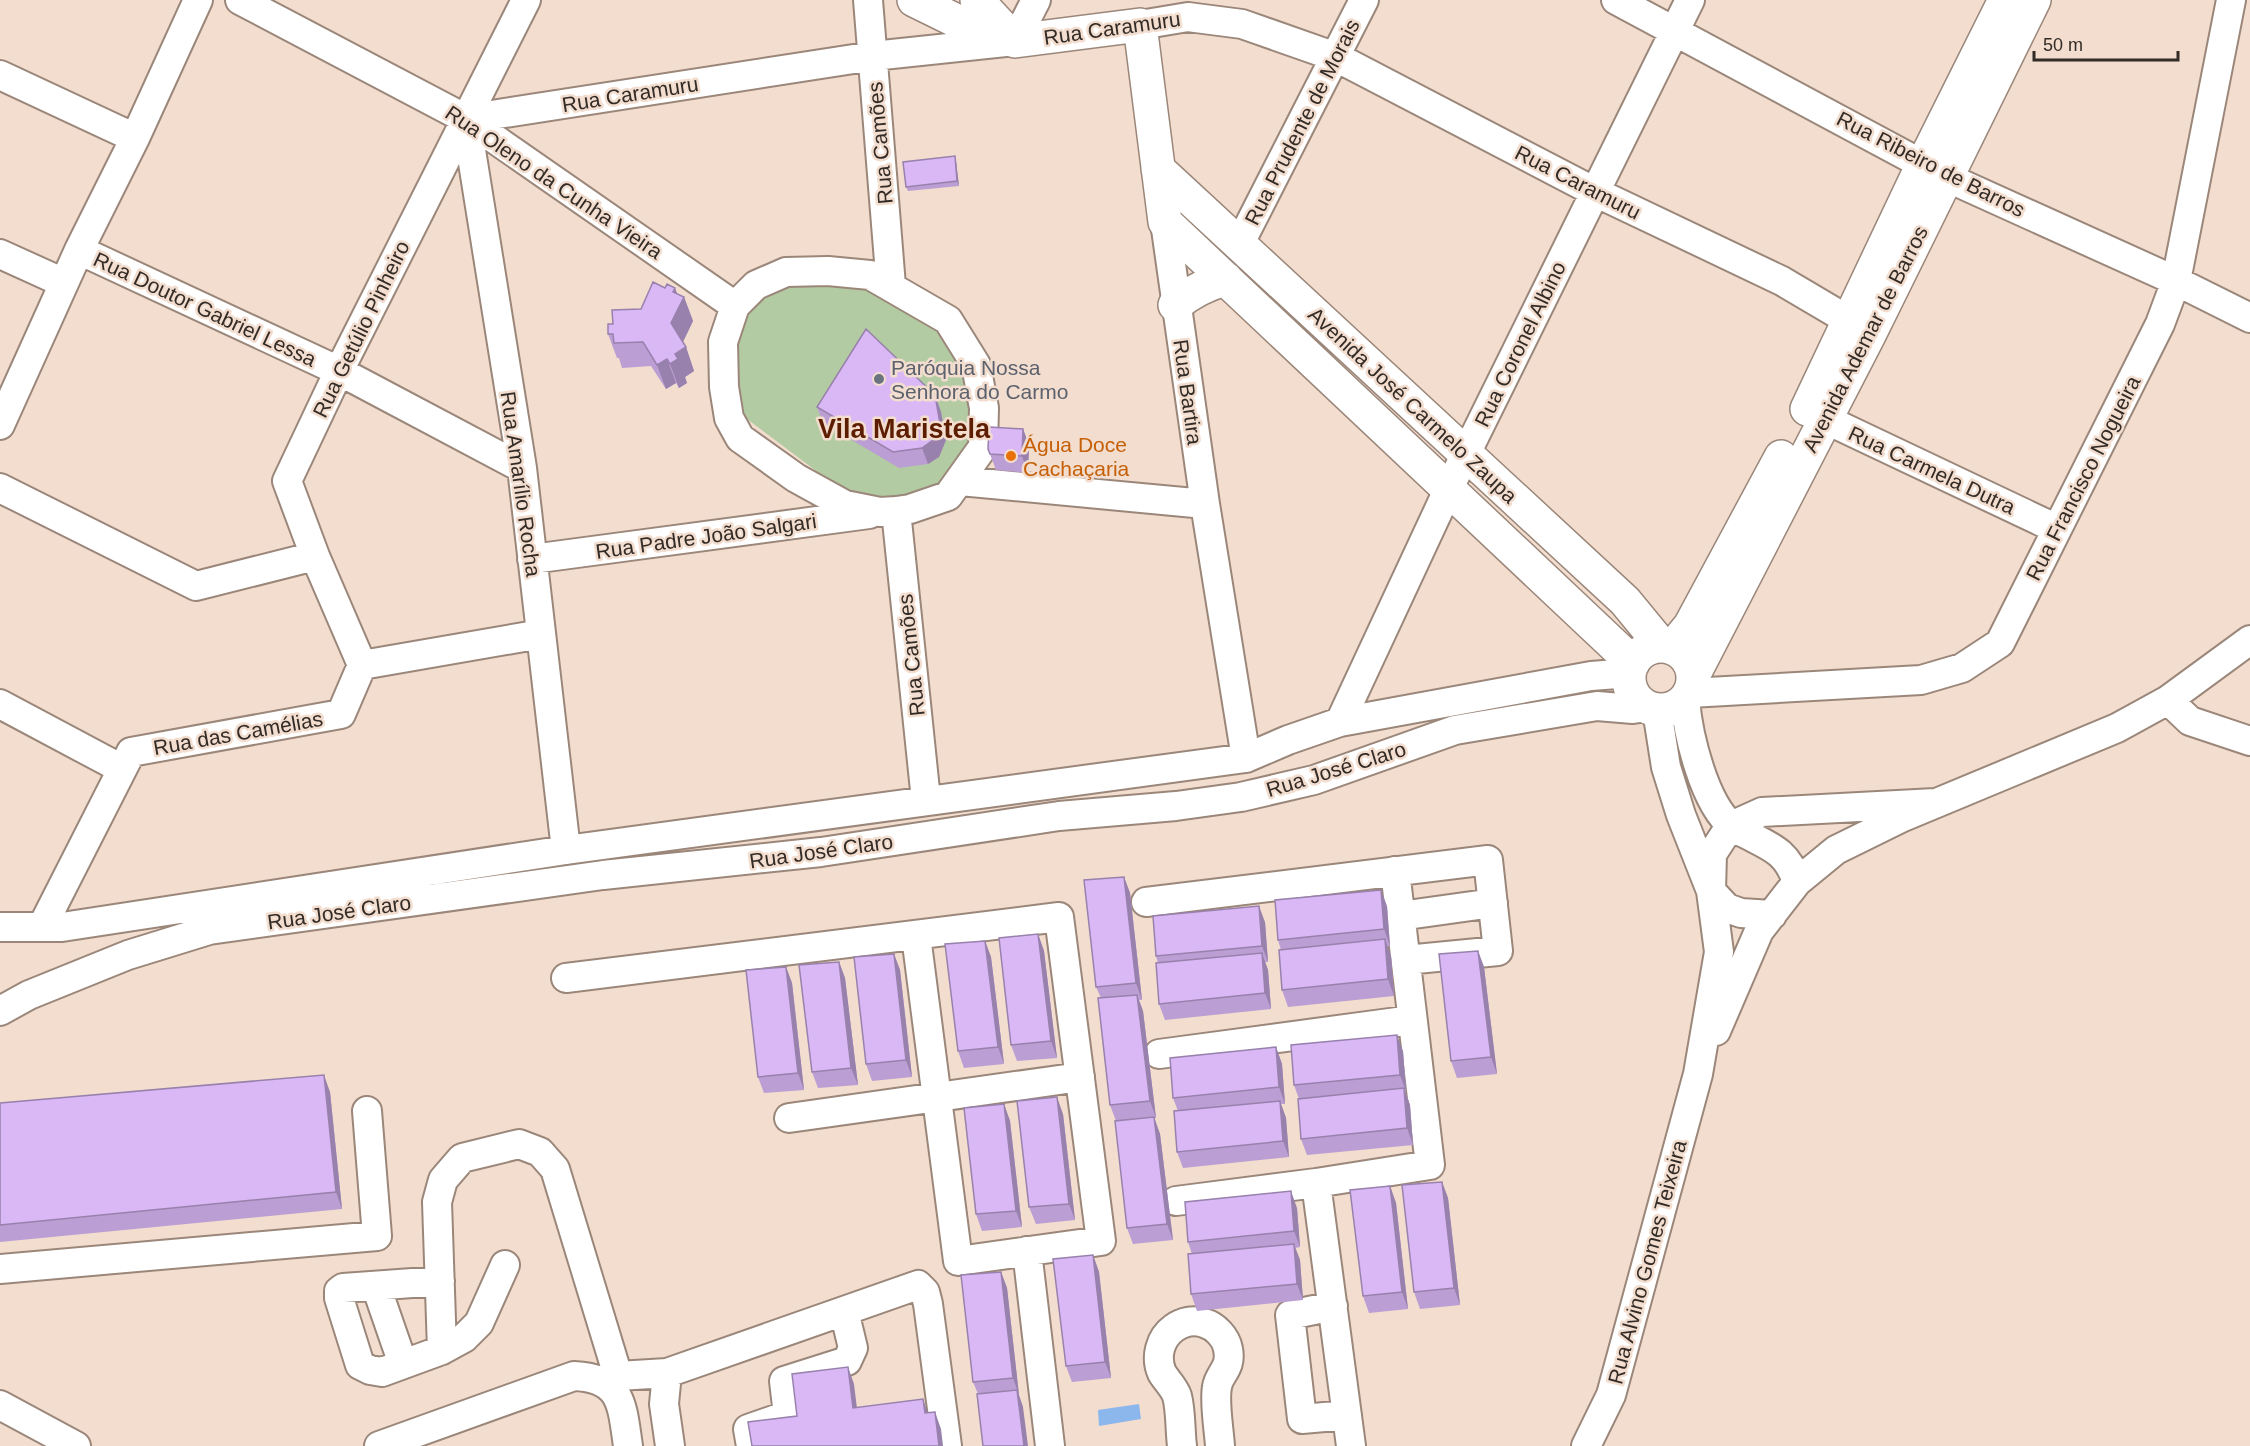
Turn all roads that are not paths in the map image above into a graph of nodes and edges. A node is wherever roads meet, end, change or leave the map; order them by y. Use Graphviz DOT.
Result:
graph roads {
  1 [pos="198,0"];
  2 [pos="240,0"];
  3 [pos="526,0"];
  4 [pos="868,0"];
  5 [pos="914,0"];
  6 [pos="976,0"];
  7 [pos="1036,0"];
  8 [pos="1364,0"];
  9 [pos="1616,0"];
  10 [pos="1690,0"];
  11 [pos="2006,0"];
  12 [pos="2034,0"];
  13 [pos="2231,0"];
  14 [pos="1191,9"];
  15 [pos="1140,25"];
  16 [pos="1675,30"];
  17 [pos="1016,41"];
  18 [pos="873,56"];
  19 [pos="1336,57"];
  20 [pos="0,75"];
  21 [pos="466,119"];
  22 [pos="135,138"];
  23 [pos="1158,169"];
  24 [pos="1935,170"];
  25 [pos="1595,192"];
  26 [pos="1165,222"];
  27 [pos="1239,245"];
  28 [pos="79,250"];
  29 [pos="0,254"];
  30 [pos="1226,279"];
  31 [pos="2176,281"];
  32 [pos="64,283"];
  33 [pos="891,286"];
  34 [pos="1175,304"];
  35 [pos="735,306"];
  36 [pos="2250,318"];
  37 [pos="1858,327"];
  38 [pos="339,371"];
  39 [pos="1815,415"];
  40 [pos="0,425"];
  41 [pos="1466,453"];
  42 [pos="522,468"];
  43 [pos="796,478"];
  44 [pos="960,481"];
  45 [pos="0,488"];
  46 [pos="1449,488"];
  47 [pos="1205,504"];
  48 [pos="888,512"];
  49 [pos="786,525"];
  50 [pos="2057,529"];
  51 [pos="315,556"];
  52 [pos="532,559"];
  53 [pos="541,634"];
  54 [pos="2250,640"];
  55 [pos="1667,647"];
  56 [pos="362,665"];
  57 [pos="1631,668"];
  58 [pos="1675,697"];
  59 [pos="2168,700"];
  60 [pos="0,704"];
  61 [pos="1340,722"];
  62 [pos="2250,741"];
  63 [pos="1246,758"];
  64 [pos="123,769"];
  65 [pos="926,800"];
  66 [pos="1935,803"];
  67 [pos="1733,827"];
  68 [pos="566,850"];
  69 [pos="1395,871"];
  70 [pos="1797,882"];
  71 [pos="1711,891"];
  72 [pos="1146,902"];
  73 [pos="1493,903"];
  74 [pos="1772,915"];
  75 [pos="1401,916"];
  76 [pos="0,927"];
  77 [pos="42,927"];
  78 [pos="916,936"];
  79 [pos="1406,960"];
  80 [pos="566,978"];
  81 [pos="0,1011"];
  82 [pos="1412,1020"];
  83 [pos="1159,1054"];
  84 [pos="1698,1074"];
  85 [pos="1080,1077"];
  86 [pos="938,1096"];
  87 [pos="367,1111"];
  88 [pos="789,1118"];
  89 [pos="1316,1183"];
  90 [pos="1176,1200"];
  91 [pos="1027,1251"];
  92 [pos="505,1265"];
  93 [pos="0,1269"];
  94 [pos="440,1281"];
  95 [pos="376,1286"];
  96 [pos="1333,1306"];
  97 [pos="844,1311"];
  98 [pos="441,1350"];
  99 [pos="403,1364"];
  100 [pos="667,1373"];
  101 [pos="613,1381"];
  102 [pos="0,1405"];
  103 [pos="1347,1415"];
  104 [pos="76,1446"];
  105 [pos="379,1446"];
  106 [pos="628,1446"];
  107 [pos="670,1446"];
  108 [pos="751,1446"];
  109 [pos="947,1446"];
  110 [pos="1050,1446"];
  111 [pos="1182,1446"];
  112 [pos="1220,1446"];
  113 [pos="1351,1446"];
  114 [pos="1586,1446"];
  1 -- 22 [label="street"];
  2 -- 21 [label="street, Rua Oleno da Cunha Vieira"];
  3 -- 21 [label="street, Rua Getúlio Pinheiro"];
  4 -- 18 [label="street, Rua Camões"];
  5 -- 17 [label="main road"];
  6 -- 17 [label="main road"];
  7 -- 17 [label="street"];
  8 -- 19 [label="street, Rua Prudente de Morais"];
  9 -- 16 [label="street, Rua Ribeiro de Barros"];
  10 -- 16 [label="street, Rua Coronel Albino"];
  11 -- 24 [label="main road, Avenida Ademar de Barros"];
  12 -- 24 [label="main road, Avenida Ademar de Barros"];
  13 -- 31 [label="street, Rua Francisco Nogueira"];
  14 -- 15 [label="street, Rua Caramuru"];
  14 -- 19 [label="street, Rua Caramuru"];
  15 -- 17 [label="main road, Rua Caramuru"];
  15 -- 23 [label="main road, Rua Bartira"];
  16 -- 24 [label="street, Rua Ribeiro de Barros"];
  16 -- 25 [label="street, Rua Coronel Albino"];
  17 -- 18 [label="street, Rua Caramuru"];
  18 -- 21 [label="street, Rua Caramuru"];
  18 -- 33 [label="street, Rua Camões"];
  19 -- 25 [label="street, Rua Caramuru"];
  19 -- 27 [label="street, Rua Prudente de Morais"];
  20 -- 22 [label="street"];
  21 -- 35 [label="street, Rua Oleno da Cunha Vieira"];
  21 -- 38 [label="street, Rua Getúlio Pinheiro"];
  21 -- 42 [label="street, Rua Amarílio Rocha"];
  22 -- 28 [label="street"];
  23 -- 26 [label="main road, Rua Bartira"];
  23 -- 27 [label="main road, Avenida José Carmelo Zaupa"];
  24 -- 31 [label="street, Rua Ribeiro de Barros"];
  24 -- 37 [label="main road, Avenida Ademar de Barros"];
  25 -- 37 [label="street, Rua Caramuru"];
  25 -- 41 [label="street, Rua Coronel Albino"];
  26 -- 30 [label="main road, Avenida José Carmelo Zaupa"];
  26 -- 34 [label="street, Rua Bartira"];
  27 -- 41 [label="main road, Avenida José Carmelo Zaupa"];
  28 -- 32 [label="street"];
  28 -- 38 [label="street, Rua Doutor Gabriel Lessa"];
  29 -- 32 [label="street, Rua Doutor Gabriel Lessa"];
  30 -- 34 [label="main road"];
  30 -- 46 [label="main road, Avenida José Carmelo Zaupa"];
  31 -- 36 [label="street, Rua Ribeiro de Barros"];
  31 -- 50 [label="street, Rua Francisco Nogueira"];
  32 -- 40 [label="street"];
  33 -- 35 [label="street, Rua Padre João Salgari"];
  33 -- 44 [label="street, Rua Padre João Salgari"];
  34 -- 47 [label="street, Rua Bartira"];
  35 -- 43 [label="street"];
  37 -- 39 [label="main road, Avenida Ademar de Barros"];
  38 -- 42 [label="street, Rua Doutor Gabriel Lessa"];
  38 -- 51 [label="street, Rua Getúlio Pinheiro"];
  39 -- 50 [label="street, Rua Carmela Dutra"];
  39 -- 55 [label="main road, Avenida Ademar de Barros"];
  39 -- 58 [label="main road, Avenida Ademar de Barros"];
  41 -- 46 [label="street, Rua Coronel Albino"];
  41 -- 55 [label="main road, Avenida José Carmelo Zaupa"];
  42 -- 52 [label="street, Rua Amarílio Rocha"];
  43 -- 48 [label="street"];
  43 -- 49 [label="street"];
  44 -- 47 [label="street"];
  44 -- 48 [label="street, Rua Padre João Salgari"];
  45 -- 51 [label="street"];
  46 -- 57 [label="main road, Avenida José Carmelo Zaupa"];
  46 -- 61 [label="street, Rua Coronel Albino"];
  47 -- 63 [label="street, Rua Bartira"];
  48 -- 49 [label="street, Rua Padre João Salgari"];
  48 -- 65 [label="street, Rua Camões"];
  49 -- 52 [label="street, Rua Padre João Salgari"];
  50 -- 58 [label="street, Rua Francisco Nogueira"];
  51 -- 56 [label="street, Rua Getúlio Pinheiro"];
  52 -- 53 [label="street, Rua Amarílio Rocha"];
  53 -- 56 [label="street"];
  53 -- 68 [label="street, Rua Amarílio Rocha"];
  54 -- 59 [label="street, Rua Alvino Gomes Teixeira"];
  55 -- 57 [label="main road"];
  55 -- 58 [label="main road"];
  56 -- 64 [label="street, Rua das Camélias"];
  57 -- 58 [label="main road"];
  57 -- 61 [label="street, Rua José Claro"];
  58 -- 67 [label="street"];
  58 -- 71 [label="street"];
  58 -- 81 [label="street, Rua José Claro"];
  59 -- 62 [label="street"];
  59 -- 66 [label="street, Rua Alvino Gomes Teixeira"];
  60 -- 64 [label="street"];
  61 -- 63 [label="street, Rua José Claro"];
  63 -- 65 [label="street, Rua José Claro"];
  64 -- 77 [label="street, Rua das Camélias"];
  65 -- 68 [label="street, Rua José Claro"];
  66 -- 67 [label="street, Rua Alvino Gomes Teixeira"];
  66 -- 70 [label="street, Rua Alvino Gomes Teixeira"];
  67 -- 70 [label="street"];
  67 -- 71 [label="street, Rua Alvino Gomes Teixeira"];
  68 -- 77 [label="street, Rua José Claro"];
  69 -- 72 [label="street"];
  69 -- 73 [label="street"];
  69 -- 75 [label="street"];
  70 -- 74 [label="street, Rua Alvino Gomes Teixeira"];
  71 -- 74 [label="street"];
  71 -- 84 [label="street, Rua Alvino Gomes Teixeira"];
  73 -- 75 [label="street"];
  73 -- 79 [label="street"];
  74 -- 84 [label="street, Rua Alvino Gomes Teixeira"];
  75 -- 79 [label="street"];
  76 -- 77 [label="street, Rua José Claro"];
  78 -- 80 [label="street"];
  78 -- 85 [label="street"];
  78 -- 86 [label="street"];
  79 -- 82 [label="street"];
  82 -- 83 [label="street"];
  82 -- 89 [label="street"];
  84 -- 114 [label="street, Rua Alvino Gomes Teixeira"];
  85 -- 86 [label="street"];
  85 -- 91 [label="street"];
  86 -- 88 [label="street"];
  86 -- 91 [label="street"];
  87 -- 93 [label="street"];
  89 -- 90 [label="street"];
  89 -- 96 [label="street"];
  91 -- 110 [label="street"];
  92 -- 98 [label="street"];
  94 -- 95 [label="street"];
  94 -- 98 [label="street"];
  94 -- 101 [label="street"];
  95 -- 99 [label="street"];
  95 -- 99 [label="street"];
  96 -- 103 [label="street"];
  96 -- 103 [label="street"];
  97 -- 100 [label="street"];
  97 -- 108 [label="street"];
  97 -- 109 [label="street"];
  98 -- 99 [label="street"];
  100 -- 101 [label="street"];
  100 -- 107 [label="street"];
  101 -- 105 [label="street"];
  101 -- 106 [label="street"];
  102 -- 104 [label="street"];
  103 -- 113 [label="street"];
  111 -- 112 [label="street"];
}
